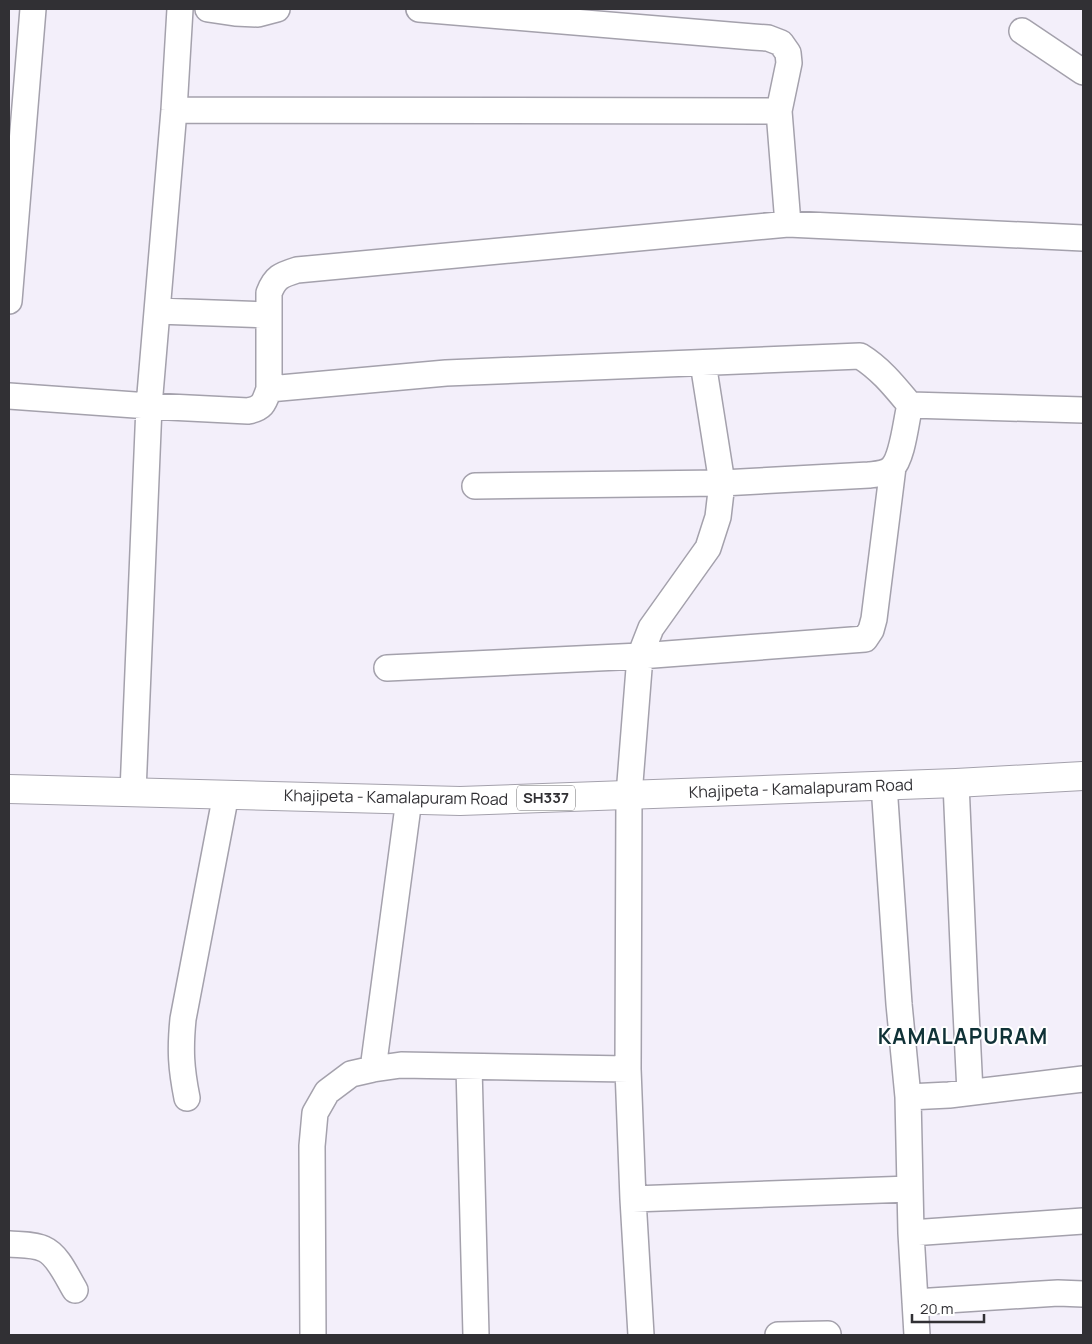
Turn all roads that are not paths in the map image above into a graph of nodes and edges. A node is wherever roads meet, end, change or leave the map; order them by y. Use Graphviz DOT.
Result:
graph roads {
  1 [pos="33,9"];
  2 [pos="180,9"];
  3 [pos="208,9"];
  4 [pos="419,9"];
  5 [pos="264,11"];
  6 [pos="556,15"];
  7 [pos="1022,32"];
  8 [pos="1083,72"];
  9 [pos="174,110"];
  10 [pos="780,111"];
  11 [pos="788,224"];
  12 [pos="1083,238"];
  13 [pos="9,301"];
  14 [pos="157,311"];
  15 [pos="269,315"];
  16 [pos="703,363"];
  17 [pos="269,389"];
  18 [pos="9,396"];
  19 [pos="910,405"];
  20 [pos="149,406"];
  21 [pos="1083,410"];
  22 [pos="893,467"];
  23 [pos="722,483"];
  24 [pos="475,486"];
  25 [pos="640,656"];
  26 [pos="387,668"];
  27 [pos="1083,776"];
  28 [pos="956,783"];
  29 [pos="884,785"];
  30 [pos="9,789"];
  31 [pos="133,792"];
  32 [pos="226,794"];
  33 [pos="629,795"];
  34 [pos="409,799"];
  35 [pos="469,1067"];
  36 [pos="374,1068"];
  37 [pos="628,1069"];
  38 [pos="1083,1079"];
  39 [pos="970,1092"];
  40 [pos="908,1097"];
  41 [pos="187,1098"];
  42 [pos="910,1189"];
  43 [pos="633,1199"];
  44 [pos="1083,1221"];
  45 [pos="911,1233"];
  46 [pos="9,1244"];
  47 [pos="75,1290"];
  48 [pos="1083,1294"];
  49 [pos="915,1302"];
  50 [pos="828,1334"];
  51 [pos="313,1335"];
  52 [pos="476,1335"];
  53 [pos="642,1335"];
  54 [pos="778,1335"];
  55 [pos="916,1335"];
  1 -- 13 [label="street"];
  2 -- 9 [label="street"];
  3 -- 5 [label="street"];
  4 -- 6 [label="street"];
  6 -- 10 [label="street"];
  7 -- 8 [label="street"];
  9 -- 10 [label="street"];
  9 -- 14 [label="street"];
  10 -- 11 [label="street"];
  11 -- 12 [label="street"];
  11 -- 15 [label="street"];
  14 -- 15 [label="street"];
  14 -- 20 [label="street"];
  15 -- 17 [label="street"];
  16 -- 17 [label="street"];
  16 -- 19 [label="street"];
  16 -- 23 [label="street"];
  17 -- 20 [label="street"];
  18 -- 20 [label="street"];
  19 -- 21 [label="street"];
  19 -- 22 [label="street"];
  20 -- 31 [label="street"];
  22 -- 23 [label="street"];
  22 -- 25 [label="street"];
  23 -- 24 [label="street"];
  23 -- 25 [label="street"];
  25 -- 26 [label="street"];
  25 -- 33 [label="street"];
  27 -- 28 [label="main road, Khajipeta - Kamalapuram Road / SH337"];
  28 -- 29 [label="main road, Khajipeta - Kamalapuram Road / SH337"];
  28 -- 39 [label="street"];
  29 -- 33 [label="main road, Khajipeta - Kamalapuram Road / SH337"];
  29 -- 40 [label="street"];
  30 -- 31 [label="main road, Khajipeta - Kamalapuram Road / SH337"];
  31 -- 32 [label="main road, Khajipeta - Kamalapuram Road / SH337"];
  32 -- 34 [label="main road, Khajipeta - Kamalapuram Road / SH337"];
  32 -- 41 [label="street"];
  33 -- 34 [label="main road, Khajipeta - Kamalapuram Road / SH337"];
  33 -- 37 [label="street"];
  34 -- 36 [label="street"];
  35 -- 36 [label="street"];
  35 -- 37 [label="street"];
  35 -- 52 [label="street"];
  36 -- 51 [label="street"];
  37 -- 43 [label="street"];
  38 -- 39 [label="street"];
  39 -- 40 [label="street"];
  40 -- 42 [label="street"];
  42 -- 43 [label="street"];
  42 -- 45 [label="street"];
  43 -- 53 [label="street"];
  44 -- 45 [label="street"];
  45 -- 49 [label="street"];
  46 -- 47 [label="street"];
  48 -- 49 [label="street"];
  49 -- 55 [label="street"];
  50 -- 54 [label="street"];
}
